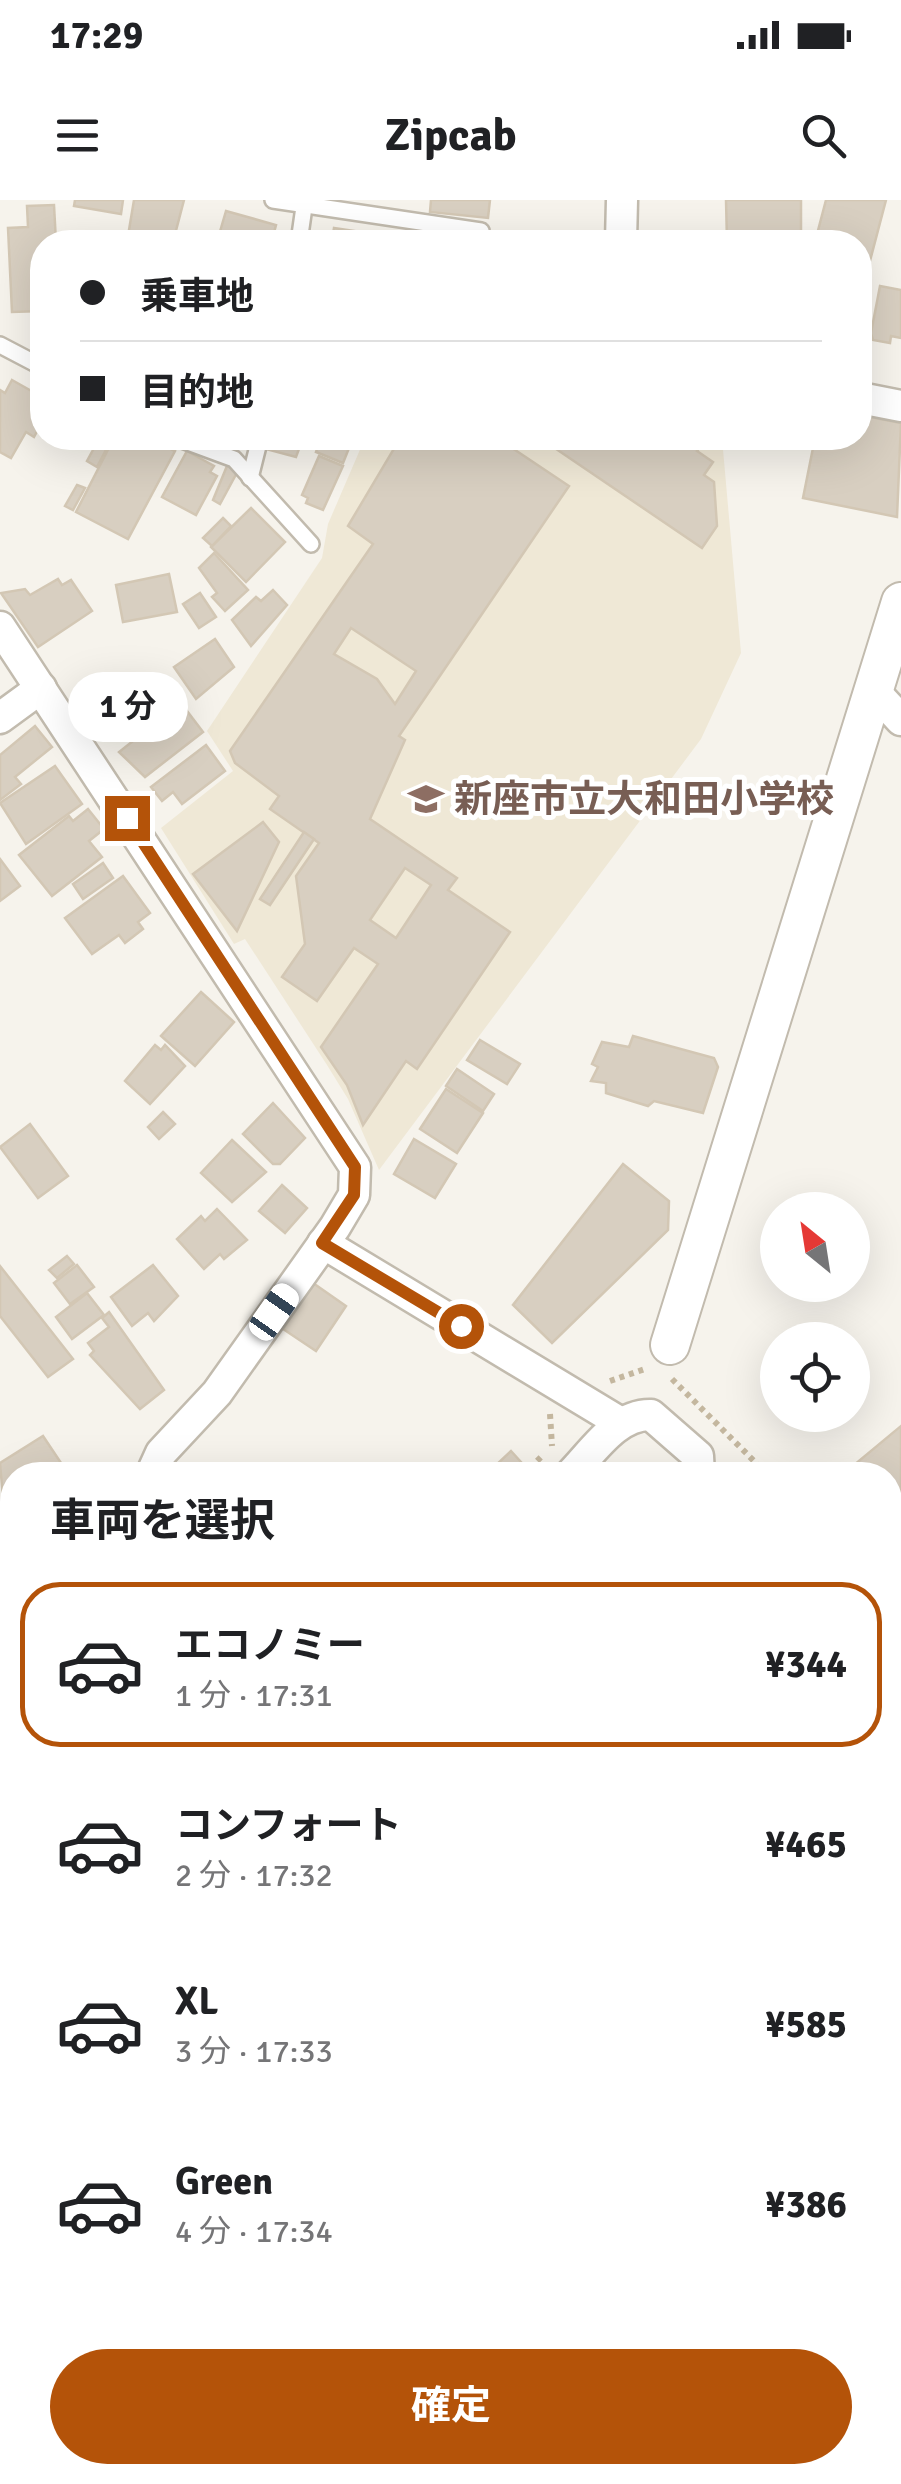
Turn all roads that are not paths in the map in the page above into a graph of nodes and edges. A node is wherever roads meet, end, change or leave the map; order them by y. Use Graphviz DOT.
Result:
graph roads {
  1 [pos="273,200"];
  2 [pos="622,200"];
  3 [pos="305,202"];
  4 [pos="301,230"];
  5 [pos="476,230"];
  6 [pos="621,230"];
  7 [pos="0,345"];
  8 [pos="30,361"];
  9 [pos="872,400"];
  10 [pos="901,406"];
  11 [pos="210,450"];
  12 [pos="257,450"];
  13 [pos="250,478"];
  14 [pos="311,544"];
  15 [pos="901,602"];
  16 [pos="0,628"];
  17 [pos="42,688"];
  18 [pos="874,691"];
  19 [pos="0,718"];
  20 [pos="901,720"];
  21 [pos="322,1243"];
  22 [pos="663,1356"];
  23 [pos="621,1423"];
  24 [pos="157,1462"];
  25 [pos="583,1462"];
  26 [pos="698,1462"];
  1 -- 3 [label="lane"];
  2 -- 6 [label="street"];
  3 -- 4 [label="lane"];
  3 -- 5 [label="lane"];
  7 -- 8 [label="lane"];
  9 -- 10 [label="street"];
  11 -- 13 [label="lane"];
  12 -- 13 [label="lane"];
  13 -- 14 [label="lane"];
  15 -- 18 [label="street"];
  16 -- 17 [label="street"];
  17 -- 19 [label="street"];
  17 -- 21 [label="street"];
  18 -- 20 [label="street"];
  18 -- 22 [label="street"];
  21 -- 23 [label="street"];
  21 -- 24 [label="street"];
  23 -- 25 [label="street"];
  23 -- 26 [label="street"];
}
